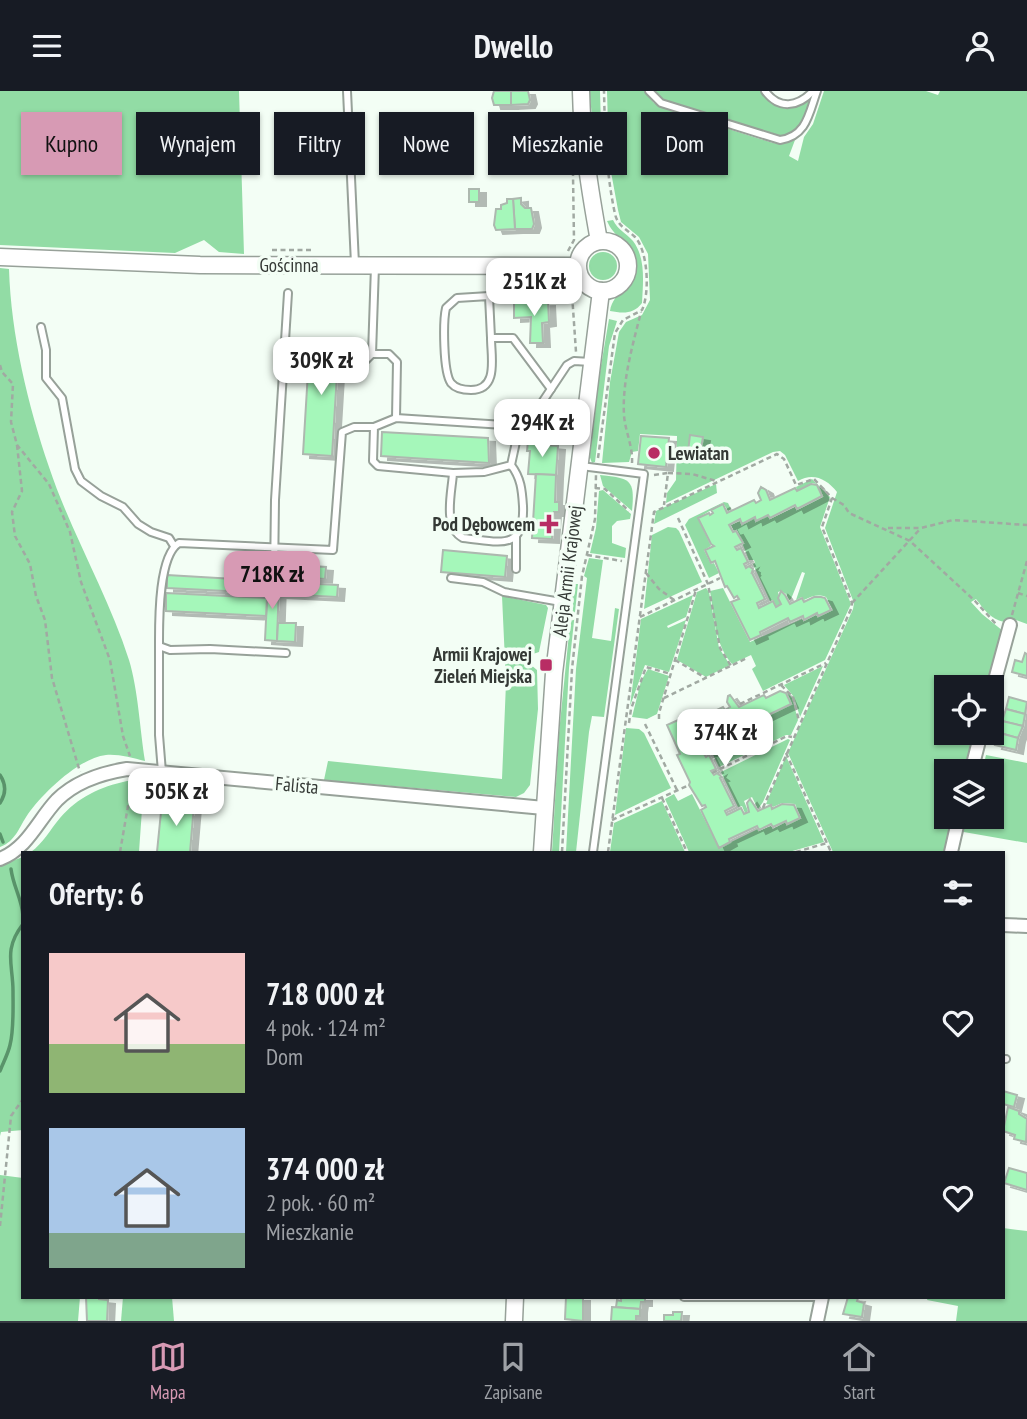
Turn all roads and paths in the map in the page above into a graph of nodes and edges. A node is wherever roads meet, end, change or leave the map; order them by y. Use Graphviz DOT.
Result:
graph roads {
  1 [pos="347,91"];
  2 [pos="581,91"];
  3 [pos="604,91"];
  4 [pos="649,91"];
  5 [pos="765,91"];
  6 [pos="815,91"];
  7 [pos="574,223"];
  8 [pos="599,241"];
  9 [pos="565,253"];
  10 [pos="0,257"];
  11 [pos="355,265"];
  12 [pos="375,266"];
  13 [pos="578,266"];
  14 [pos="601,291"];
  15 [pos="288,293"];
  16 [pos="517,293"];
  17 [pos="489,296"];
  18 [pos="640,311"];
  19 [pos="41,327"];
  20 [pos="491,338"];
  21 [pos="372,353"];
  22 [pos="593,362"];
  23 [pos="0,365"];
  24 [pos="348,369"];
  25 [pos="551,389"];
  26 [pos="396,418"];
  27 [pos="374,427"];
  28 [pos="519,428"];
  29 [pos="17,445"];
  30 [pos="597,464"];
  31 [pos="511,465"];
  32 [pos="579,466"];
  33 [pos="453,473"];
  34 [pos="630,473"];
  35 [pos="668,473"];
  36 [pos="596,474"];
  37 [pos="644,474"];
  38 [pos="716,481"];
  39 [pos="595,488"];
  40 [pos="832,498"];
  41 [pos="664,506"];
  42 [pos="639,514"];
  43 [pos="678,518"];
  44 [pos="1027,525"];
  45 [pos="884,528"];
  46 [pos="921,528"];
  47 [pos="516,537"];
  48 [pos="910,541"];
  49 [pos="174,546"];
  50 [pos="276,548"];
  51 [pos="580,554"];
  52 [pos="587,556"];
  53 [pos="632,562"];
  54 [pos="1027,562"];
  55 [pos="516,569"];
  56 [pos="646,573"];
  57 [pos="274,578"];
  58 [pos="720,578"];
  59 [pos="451,579"];
  60 [pos="708,585"];
  61 [pos="696,590"];
  62 [pos="1018,593"];
  63 [pos="1027,596"];
  64 [pos="674,600"];
  65 [pos="563,602"];
  66 [pos="852,603"];
  67 [pos="640,617"];
  68 [pos="1009,627"];
  69 [pos="159,646"];
  70 [pos="286,653"];
  71 [pos="747,658"];
  72 [pos="675,660"];
  73 [pos="827,662"];
  74 [pos="731,666"];
  75 [pos="671,674"];
  76 [pos="996,675"];
  77 [pos="706,678"];
  78 [pos="780,685"];
  79 [pos="664,698"];
  80 [pos="740,704"];
  81 [pos="659,719"];
  82 [pos="800,722"];
  83 [pos="629,723"];
  84 [pos="645,724"];
  85 [pos="793,738"];
  86 [pos="786,753"];
  87 [pos="135,770"];
  88 [pos="162,772"];
  89 [pos="712,773"];
  90 [pos="83,781"];
  91 [pos="689,785"];
  92 [pos="677,790"];
  93 [pos="662,797"];
  94 [pos="544,808"];
  95 [pos="762,810"];
  96 [pos="612,820"];
  97 [pos="956,829"];
  98 [pos="827,843"];
  99 [pos="120,851"];
  100 [pos="542,851"];
  101 [pos="562,851"];
  102 [pos="593,851"];
  103 [pos="608,851"];
  104 [pos="687,851"];
  105 [pos="799,851"];
  106 [pos="831,851"];
  107 [pos="951,851"];
  108 [pos="0,859"];
  109 [pos="1005,925"];
  110 [pos="1027,926"];
  111 [pos="21,1102"];
  112 [pos="0,1226"];
  113 [pos="515,1299"];
  114 [pos="822,1299"];
  115 [pos="514,1321"];
  116 [pos="817,1321"];
  1 -- 11 [label="lane"];
  2 -- 8 [label="street"];
  3 -- 18 [label="path"];
  4 -- 6 [label="lane"];
  5 -- 6 [label="lane"];
  7 -- 9 [label="path"];
  8 -- 13 [label="street"];
  8 -- 14 [label="street"];
  10 -- 11 [label="street, Gościnna"];
  11 -- 12 [label="street, Gościnna"];
  12 -- 13 [label="street, Gościnna"];
  12 -- 21 [label="lane"];
  13 -- 14 [label="street"];
  14 -- 22 [label="street, Aleja Armii Krajowej"];
  15 -- 50 [label="lane"];
  16 -- 17 [label="lane"];
  17 -- 20 [label="lane"];
  17 -- 20 [label="lane"];
  18 -- 30 [label="path"];
  18 -- 34 [label="path"];
  19 -- 49 [label="lane"];
  20 -- 25 [label="lane"];
  21 -- 24 [label="lane"];
  21 -- 26 [label="lane"];
  22 -- 25 [label="lane"];
  22 -- 32 [label="street, Aleja Armii Krajowej"];
  23 -- 29 [label="path"];
  25 -- 28 [label="lane"];
  26 -- 27 [label="lane"];
  26 -- 28 [label="lane"];
  27 -- 33 [label="lane"];
  27 -- 50 [label="lane"];
  28 -- 31 [label="lane"];
  29 -- 87 [label="path"];
  29 -- 90 [label="path"];
  31 -- 33 [label="lane"];
  31 -- 47 [label="lane"];
  32 -- 34 [label="lane"];
  32 -- 65 [label="street, Aleja Armii Krajowej"];
  33 -- 47 [label="lane"];
  34 -- 37 [label="lane"];
  35 -- 37 [label="path"];
  35 -- 38 [label="path"];
  35 -- 41 [label="path"];
  36 -- 39 [label="path"];
  37 -- 42 [label="lane"];
  38 -- 40 [label="path"];
  38 -- 41 [label="path"];
  39 -- 42 [label="path"];
  39 -- 52 [label="path"];
  40 -- 45 [label="path"];
  40 -- 66 [label="path"];
  41 -- 56 [label="path"];
  42 -- 53 [label="lane"];
  43 -- 60 [label="path"];
  44 -- 46 [label="path"];
  45 -- 46 [label="path"];
  45 -- 48 [label="path"];
  46 -- 48 [label="path"];
  47 -- 55 [label="lane"];
  48 -- 66 [label="path"];
  48 -- 68 [label="path"];
  49 -- 50 [label="lane"];
  49 -- 69 [label="lane"];
  50 -- 57 [label="lane"];
  51 -- 52 [label="path"];
  52 -- 53 [label="path"];
  52 -- 101 [label="path"];
  53 -- 102 [label="lane"];
  54 -- 62 [label="path"];
  56 -- 64 [label="path"];
  56 -- 67 [label="path"];
  58 -- 60 [label="path"];
  59 -- 65 [label="lane"];
  60 -- 61 [label="path"];
  60 -- 74 [label="path"];
  61 -- 64 [label="path"];
  61 -- 72 [label="path"];
  62 -- 63 [label="path"];
  62 -- 68 [label="path"];
  64 -- 67 [label="path"];
  65 -- 94 [label="street, Aleja Armii Krajowej"];
  66 -- 73 [label="path"];
  67 -- 96 [label="path"];
  68 -- 76 [label="street"];
  69 -- 70 [label="lane"];
  69 -- 88 [label="lane"];
  71 -- 74 [label="path"];
  72 -- 75 [label="path"];
  72 -- 77 [label="path"];
  73 -- 78 [label="path"];
  73 -- 82 [label="path"];
  74 -- 77 [label="path"];
  75 -- 79 [label="path"];
  75 -- 83 [label="path"];
  77 -- 79 [label="path"];
  78 -- 80 [label="path"];
  78 -- 82 [label="path"];
  79 -- 81 [label="path"];
  82 -- 85 [label="path"];
  84 -- 92 [label="path"];
  85 -- 86 [label="path"];
  85 -- 89 [label="path"];
  86 -- 95 [label="path"];
  86 -- 98 [label="path"];
  87 -- 88 [label="street, Falista"];
  87 -- 90 [label="street, Falista"];
  87 -- 99 [label="path"];
  88 -- 94 [label="street, Falista"];
  90 -- 108 [label="street, Falista"];
  91 -- 92 [label="path"];
  92 -- 93 [label="path"];
  93 -- 96 [label="path"];
  93 -- 104 [label="path"];
  94 -- 100 [label="street, Aleja Armii Krajowej"];
  96 -- 103 [label="path"];
  97 -- 107 [label="street"];
  98 -- 105 [label="path"];
  98 -- 106 [label="path"];
  109 -- 110 [label="street"];
  111 -- 112 [label="path"];
  113 -- 115 [label="street"];
  114 -- 116 [label="street"];
}
